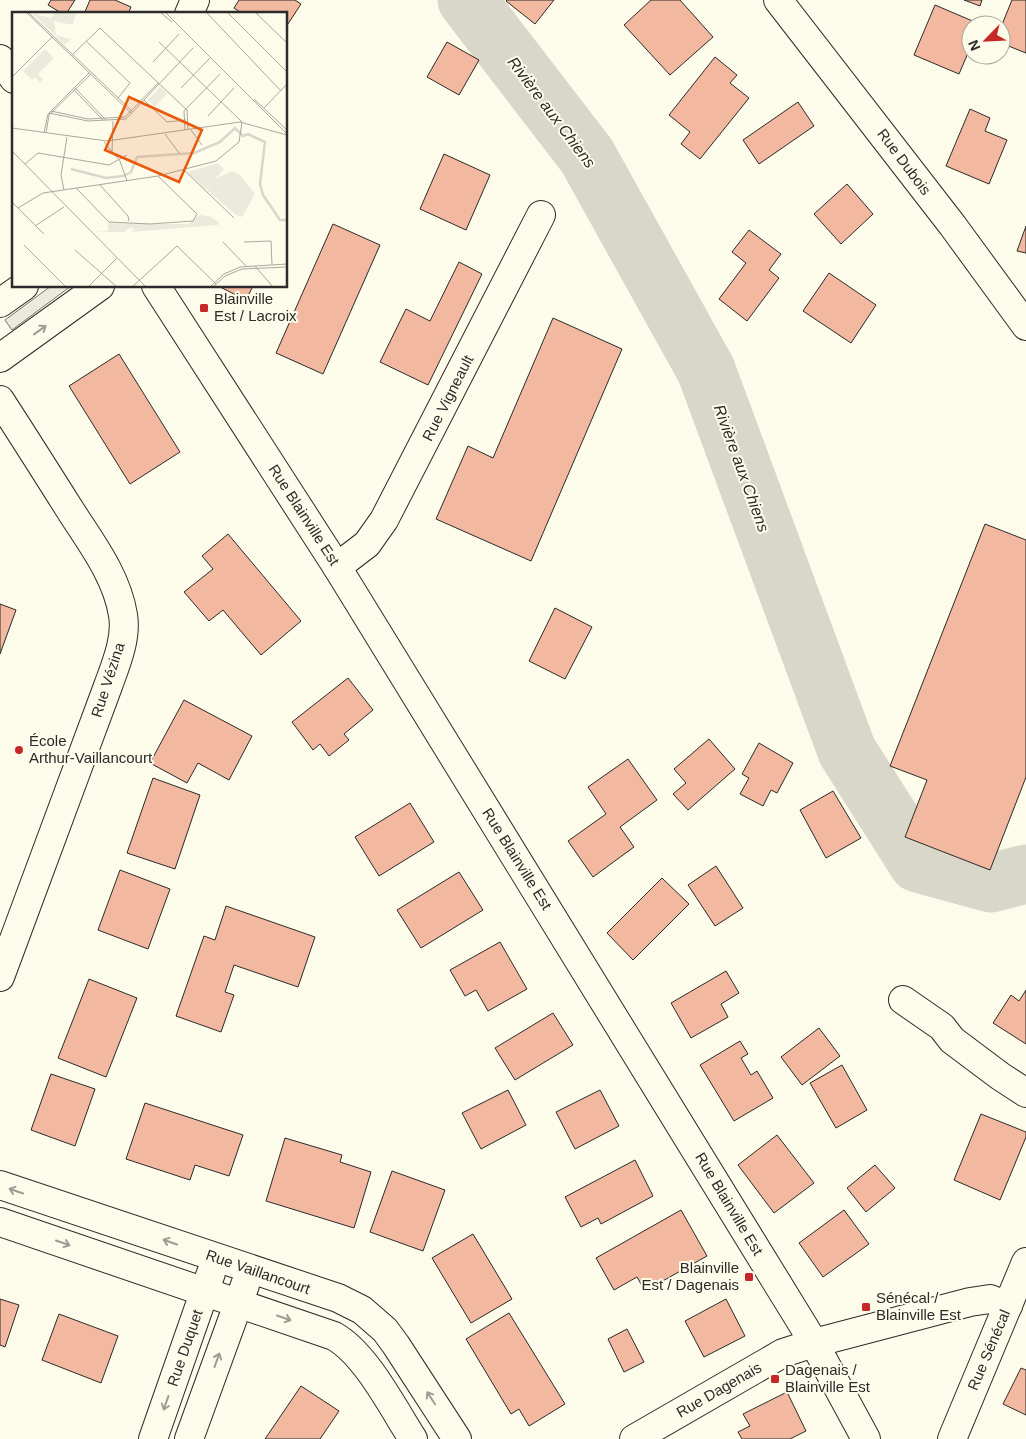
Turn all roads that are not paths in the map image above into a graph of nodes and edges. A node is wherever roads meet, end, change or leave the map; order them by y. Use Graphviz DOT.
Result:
graph roads {
  1 [pos="195,0"];
  2 [pos="786,3"];
  3 [pos="190,12"];
  4 [pos="0,60"];
  5 [pos="12,76"];
  6 [pos="541,215"];
  7 [pos="21,288"];
  8 [pos="97,288"];
  9 [pos="157,288"];
  10 [pos="0,303"];
  11 [pos="1026,326"];
  12 [pos="0,358"];
  13 [pos="0,400"];
  14 [pos="338,567"];
  15 [pos="0,977"];
  16 [pos="903,1000"];
  17 [pos="1026,1093"];
  18 [pos="0,1185"];
  19 [pos="0,1222"];
  20 [pos="216,1258"];
  21 [pos="1026,1262"];
  22 [pos="251,1270"];
  23 [pos="205,1291"];
  24 [pos="238,1303"];
  25 [pos="1008,1306"];
  26 [pos="814,1343"];
  27 [pos="153,1439"];
  28 [pos="189,1439"];
  29 [pos="413,1439"];
  30 [pos="457,1439"];
  31 [pos="634,1439"];
  32 [pos="866,1439"];
  33 [pos="952,1439"];
  1 -- 3 [label="street"];
  2 -- 11 [label="street, Rue Dubois"];
  4 -- 5 [label="street"];
  6 -- 14 [label="street, Rue Vigneault"];
  7 -- 10 [label="street"];
  12 -- 8 [label="street, one-way"];
  9 -- 14 [label="street, Rue Blainville Est"];
  13 -- 15 [label="street, Rue Vézina"];
  14 -- 26 [label="street, Rue Blainville Est"];
  16 -- 17 [label="street"];
  20 -- 18 [label="street, Rue Vaillancourt, one-way"];
  19 -- 23 [label="street, one-way"];
  20 -- 22 [label="street, Rue Vaillancourt"];
  20 -- 23 [label="street, Rue Duquet"];
  21 -- 25 [label="street, Rue Sénécal"];
  22 -- 24 [label="street"];
  30 -- 22 [label="street, Rue Vaillancourt, one-way"];
  23 -- 24 [label="street"];
  23 -- 27 [label="street, Rue Duquet, one-way"];
  28 -- 24 [label="street, one-way"];
  24 -- 29 [label="street, one-way"];
  25 -- 26 [label="street, Rue Dagenais"];
  25 -- 33 [label="street, Rue Sénécal"];
  26 -- 31 [label="street, Rue Dagenais"];
  26 -- 32 [label="street, Rue Blainville Est"];
}
